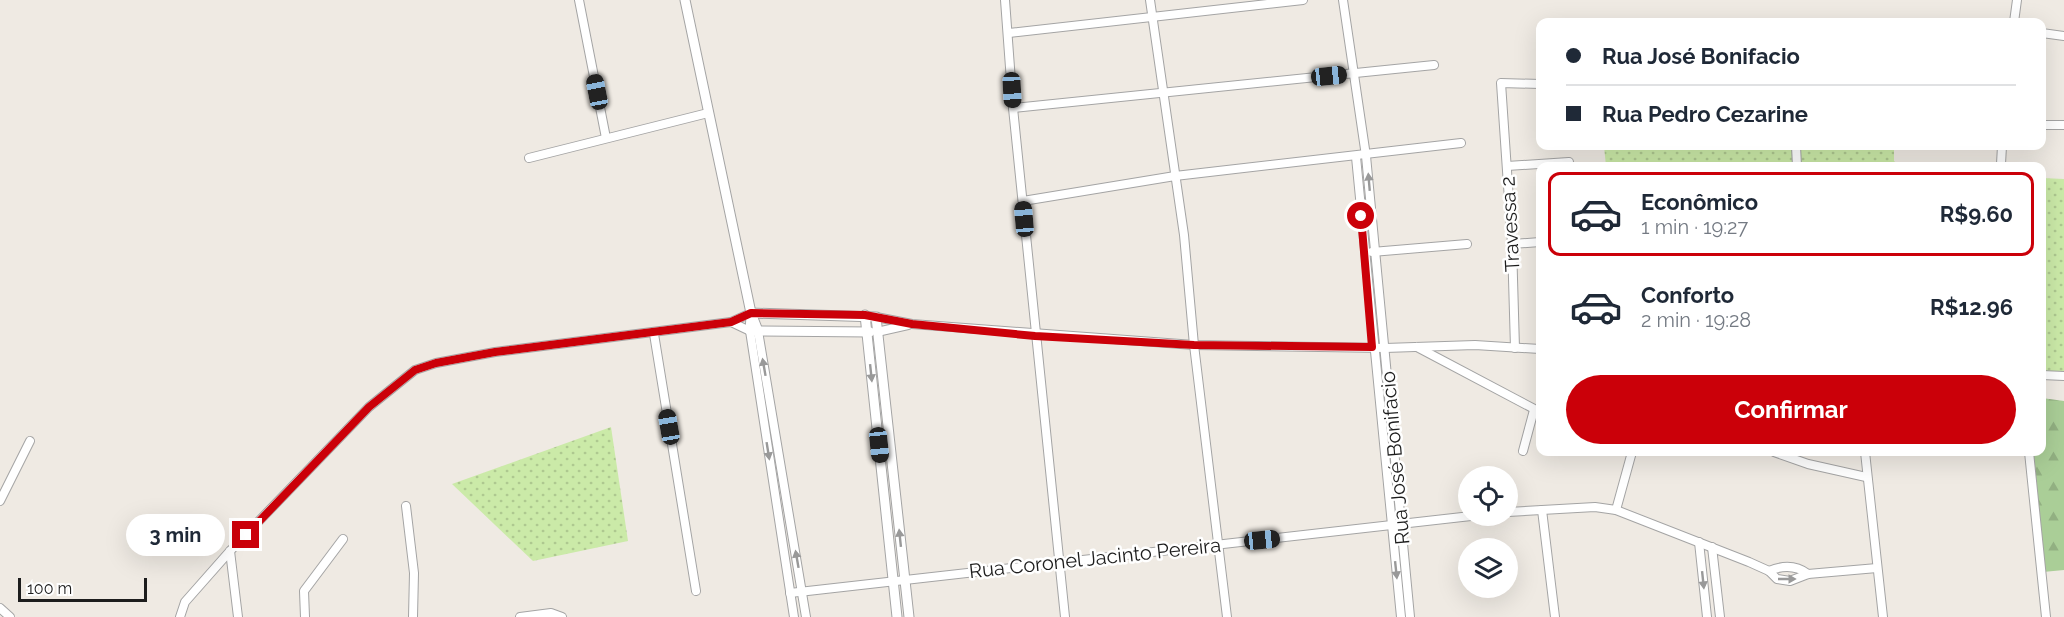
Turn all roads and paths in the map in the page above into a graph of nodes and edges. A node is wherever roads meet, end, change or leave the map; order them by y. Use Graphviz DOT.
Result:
graph roads {
  1 [pos="579,0"];
  2 [pos="685,0"];
  3 [pos="1005,0"];
  4 [pos="1150,0"];
  5 [pos="1303,0"];
  6 [pos="1343,0"];
  7 [pos="2017,0"];
  8 [pos="1152,17"];
  9 [pos="2015,18"];
  10 [pos="1009,33"];
  11 [pos="2046,34"];
  12 [pos="2064,36"];
  13 [pos="1434,66"];
  14 [pos="1353,73"];
  15 [pos="1536,84"];
  16 [pos="1163,93"];
  17 [pos="1013,108"];
  18 [pos="708,113"];
  19 [pos="2046,125"];
  20 [pos="2064,125"];
  21 [pos="606,138"];
  22 [pos="1461,143"];
  23 [pos="1366,156"];
  24 [pos="1356,157"];
  25 [pos="529,158"];
  26 [pos="1536,164"];
  27 [pos="1507,166"];
  28 [pos="1175,177"];
  29 [pos="1023,201"];
  30 [pos="1371,214"];
  31 [pos="1361,216"];
  32 [pos="1536,242"];
  33 [pos="1467,244"];
  34 [pos="1512,244"];
  35 [pos="1364,252"];
  36 [pos="1375,252"];
  37 [pos="751,313"];
  38 [pos="812,314"];
  39 [pos="865,315"];
  40 [pos="876,317"];
  41 [pos="731,322"];
  42 [pos="912,324"];
  43 [pos="754,331"];
  44 [pos="813,332"];
  45 [pos="866,332"];
  46 [pos="877,332"];
  47 [pos="654,334"];
  48 [pos="1035,336"];
  49 [pos="1194,345"];
  50 [pos="1416,346"];
  51 [pos="1372,347"];
  52 [pos="1385,348"];
  53 [pos="1515,348"];
  54 [pos="1536,349"];
  55 [pos="2046,375"];
  56 [pos="2064,376"];
  57 [pos="1536,410"];
  58 [pos="1536,417"];
  59 [pos="30,441"];
  60 [pos="1524,451"];
  61 [pos="1631,456"];
  62 [pos="1785,456"];
  63 [pos="1865,456"];
  64 [pos="2029,456"];
  65 [pos="1866,477"];
  66 [pos="0,501"];
  67 [pos="406,506"];
  68 [pos="1542,510"];
  69 [pos="1616,510"];
  70 [pos="1518,511"];
  71 [pos="1458,518"];
  72 [pos="1400,525"];
  73 [pos="1391,526"];
  74 [pos="343,539"];
  75 [pos="1700,542"];
  76 [pos="1219,545"];
  77 [pos="1712,547"];
  78 [pos="230,551"];
  79 [pos="1059,561"];
  80 [pos="1876,568"];
  81 [pos="1769,571"];
  82 [pos="1808,574"];
  83 [pos="905,578"];
  84 [pos="894,579"];
  85 [pos="802,590"];
  86 [pos="696,591"];
  87 [pos="790,593"];
  88 [pos="0,608"];
  89 [pos="10,617"];
  90 [pos="180,617"];
  91 [pos="238,617"];
  92 [pos="305,617"];
  93 [pos="413,617"];
  94 [pos="520,617"];
  95 [pos="562,617"];
  96 [pos="794,617"];
  97 [pos="806,617"];
  98 [pos="897,617"];
  99 [pos="909,617"];
  100 [pos="1065,617"];
  101 [pos="1227,617"];
  102 [pos="1401,617"];
  103 [pos="1410,617"];
  104 [pos="1555,617"];
  105 [pos="1707,617"];
  106 [pos="1720,617"];
  107 [pos="1883,617"];
  108 [pos="2046,617"];
  1 -- 21 [label="street"];
  2 -- 18 [label="street"];
  3 -- 10 [label="street"];
  4 -- 8 [label="street"];
  5 -- 8 [label="street"];
  6 -- 14 [label="street, Rua José Bonifacio"];
  7 -- 9 [label="street"];
  8 -- 10 [label="street"];
  8 -- 16 [label="street"];
  10 -- 17 [label="street"];
  11 -- 12 [label="street"];
  13 -- 14 [label="street"];
  14 -- 16 [label="street"];
  14 -- 23 [label="street, Rua José Bonifacio"];
  15 -- 27 [label="street, Travessa 2"];
  16 -- 17 [label="street"];
  16 -- 28 [label="street"];
  17 -- 29 [label="street"];
  18 -- 21 [label="street"];
  18 -- 37 [label="street"];
  19 -- 20 [label="street"];
  21 -- 25 [label="street"];
  22 -- 23 [label="street"];
  23 -- 24 [label="street"];
  30 -- 23 [label="street, Rua José Bonifacio, one-way"];
  24 -- 28 [label="street"];
  24 -- 31 [label="street, Rua José Bonifacio"];
  26 -- 27 [label="street"];
  27 -- 34 [label="street, Travessa 2"];
  28 -- 29 [label="street"];
  28 -- 49 [label="street"];
  29 -- 48 [label="street"];
  30 -- 31 [label="street"];
  30 -- 36 [label="street, Rua José Bonifacio"];
  31 -- 35 [label="street, Rua José Bonifacio"];
  32 -- 34 [label="street"];
  33 -- 36 [label="street"];
  34 -- 53 [label="street, Travessa 2"];
  35 -- 36 [label="street"];
  35 -- 51 [label="street, Rua José Bonifacio"];
  36 -- 52 [label="street, Rua José Bonifacio"];
  37 -- 38 [label="street"];
  37 -- 41 [label="street"];
  37 -- 43 [label="street"];
  38 -- 39 [label="street"];
  38 -- 44 [label="street"];
  39 -- 40 [label="street"];
  39 -- 45 [label="street"];
  40 -- 42 [label="street"];
  40 -- 46 [label="street"];
  41 -- 43 [label="street"];
  41 -- 47 [label="street"];
  42 -- 46 [label="street"];
  42 -- 48 [label="street"];
  43 -- 44 [label="street"];
  85 -- 43 [label="street, one-way"];
  43 -- 87 [label="street, one-way"];
  44 -- 45 [label="street"];
  45 -- 46 [label="street"];
  45 -- 84 [label="street, one-way"];
  83 -- 46 [label="street, one-way"];
  47 -- 78 [label="street"];
  47 -- 86 [label="street"];
  48 -- 49 [label="street"];
  48 -- 79 [label="street"];
  49 -- 51 [label="street"];
  49 -- 76 [label="street"];
  50 -- 52 [label="street"];
  50 -- 53 [label="street"];
  50 -- 57 [label="street"];
  51 -- 52 [label="street"];
  51 -- 73 [label="street, Rua José Bonifacio"];
  52 -- 72 [label="street, Rua José Bonifacio"];
  53 -- 54 [label="street"];
  55 -- 56 [label="street"];
  58 -- 60 [label="street"];
  59 -- 66 [label="street"];
  61 -- 69 [label="street"];
  62 -- 65 [label="street"];
  63 -- 65 [label="street"];
  64 -- 108 [label="street"];
  65 -- 80 [label="street"];
  67 -- 93 [label="street"];
  68 -- 69 [label="street"];
  68 -- 70 [label="street"];
  68 -- 104 [label="street"];
  69 -- 75 [label="street"];
  71 -- 72 [label="street, Rua Coronel Jacinto Pereira"];
  72 -- 73 [label="street, Rua Coronel Jacinto Pereira"];
  72 -- 103 [label="street, Rua José Bonifacio"];
  73 -- 76 [label="street, Rua Coronel Jacinto Pereira"];
  73 -- 102 [label="street, Rua José Bonifacio, one-way"];
  74 -- 92 [label="street"];
  75 -- 77 [label="street"];
  75 -- 105 [label="street, one-way"];
  76 -- 79 [label="street, Rua Coronel Jacinto Pereira"];
  76 -- 101 [label="street"];
  77 -- 81 [label="street"];
  77 -- 106 [label="street"];
  78 -- 90 [label="street"];
  78 -- 91 [label="street"];
  79 -- 83 [label="street, Rua Coronel Jacinto Pereira"];
  79 -- 100 [label="street"];
  80 -- 82 [label="street"];
  80 -- 107 [label="street"];
  81 -- 82 [label="street"];
  81 -- 82 [label="street, one-way"];
  83 -- 84 [label="street, Rua Coronel Jacinto Pereira"];
  83 -- 99 [label="street"];
  84 -- 85 [label="street, Rua Coronel Jacinto Pereira"];
  84 -- 98 [label="street"];
  85 -- 87 [label="street, Rua Coronel Jacinto Pereira"];
  85 -- 97 [label="street"];
  87 -- 96 [label="street"];
  88 -- 89 [label="street"];
  94 -- 95 [label="street"];
}
